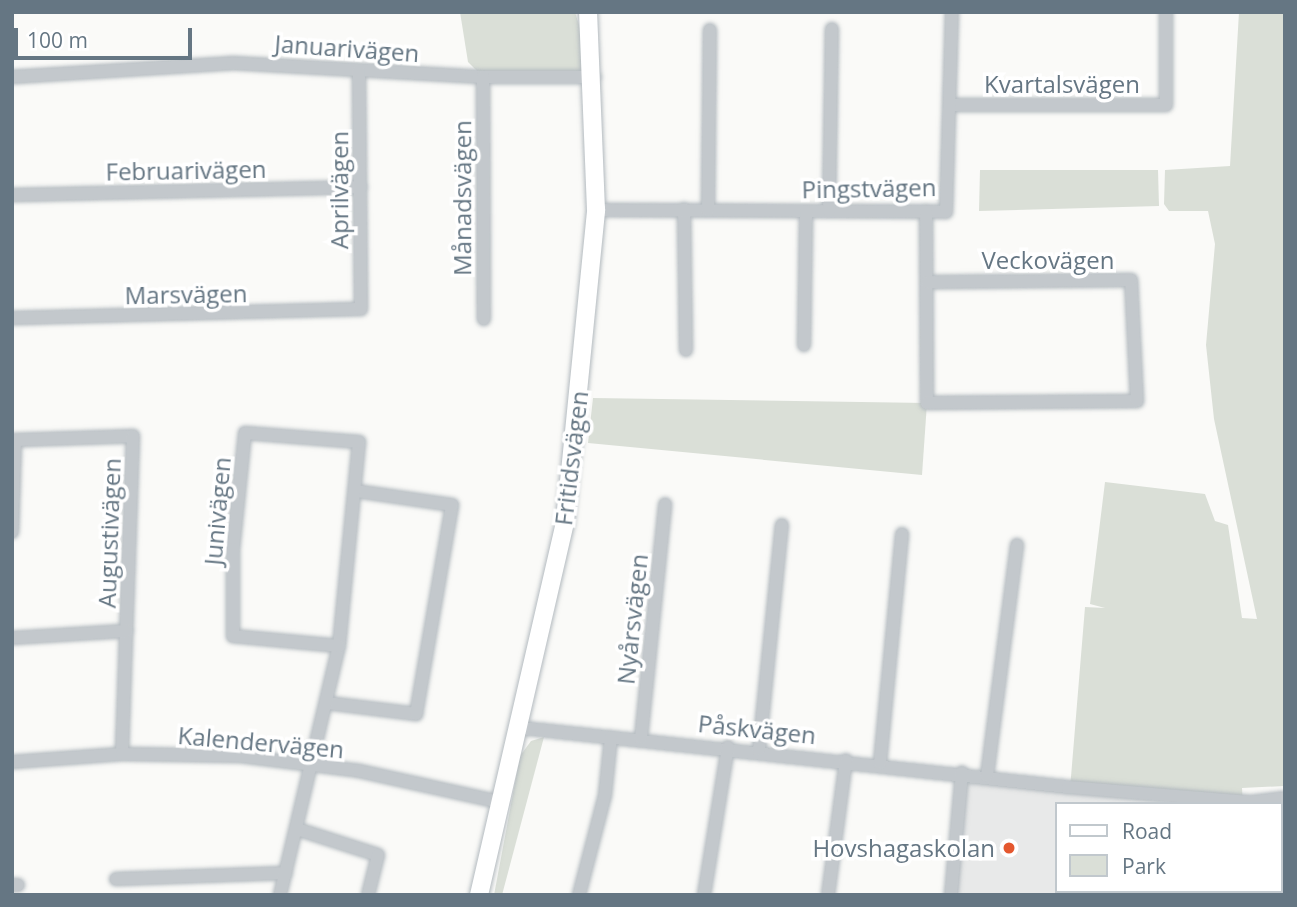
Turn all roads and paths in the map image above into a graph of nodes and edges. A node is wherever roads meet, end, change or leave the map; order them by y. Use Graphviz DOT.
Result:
graph roads {
  1 [pos="588,12"];
  2 [pos="952,12"];
  3 [pos="1166,12"];
  4 [pos="832,29"];
  5 [pos="710,30"];
  6 [pos="359,70"];
  7 [pos="12,77"];
  8 [pos="595,77"];
  9 [pos="483,78"];
  10 [pos="950,105"];
  11 [pos="361,187"];
  12 [pos="12,195"];
  13 [pos="684,209"];
  14 [pos="596,210"];
  15 [pos="708,210"];
  16 [pos="806,211"];
  17 [pos="829,211"];
  18 [pos="926,211"];
  19 [pos="927,282"];
  20 [pos="361,309"];
  21 [pos="12,318"];
  22 [pos="484,319"];
  23 [pos="804,345"];
  24 [pos="686,350"];
  25 [pos="356,491"];
  26 [pos="665,504"];
  27 [pos="782,525"];
  28 [pos="12,532"];
  29 [pos="902,534"];
  30 [pos="1017,545"];
  31 [pos="127,631"];
  32 [pos="12,638"];
  33 [pos="339,646"];
  34 [pos="327,703"];
  35 [pos="522,728"];
  36 [pos="611,737"];
  37 [pos="641,738"];
  38 [pos="727,747"];
  39 [pos="759,750"];
  40 [pos="122,754"];
  41 [pos="846,760"];
  42 [pos="12,762"];
  43 [pos="314,763"];
  44 [pos="880,763"];
  45 [pos="962,772"];
  46 [pos="987,776"];
  47 [pos="1285,798"];
  48 [pos="504,803"];
  49 [pos="297,829"];
  50 [pos="286,873"];
  51 [pos="116,879"];
  52 [pos="280,895"];
  53 [pos="368,895"];
  54 [pos="479,895"];
  55 [pos="579,895"];
  56 [pos="704,895"];
  57 [pos="828,895"];
  58 [pos="951,895"];
  1 -- 8 [label="street, Fritidsvägen"];
  2 -- 10 [label="street, Pingstvägen"];
  3 -- 10 [label="street, Kvartalsvägen"];
  4 -- 17 [label="street"];
  5 -- 15 [label="street"];
  6 -- 7 [label="street, Januarivägen"];
  6 -- 9 [label="street, Januarivägen"];
  6 -- 11 [label="street, Aprilvägen"];
  8 -- 9 [label="street, Januarivägen"];
  8 -- 14 [label="street, Fritidsvägen"];
  9 -- 22 [label="street, Månadsvägen"];
  10 -- 18 [label="street, Pingstvägen"];
  11 -- 12 [label="street, Februarivägen"];
  11 -- 20 [label="street, Aprilvägen"];
  13 -- 14 [label="street, Pingstvägen"];
  13 -- 15 [label="street, Pingstvägen"];
  13 -- 24 [label="street"];
  14 -- 35 [label="street, Fritidsvägen"];
  15 -- 16 [label="street, Pingstvägen"];
  16 -- 17 [label="street, Pingstvägen"];
  16 -- 23 [label="street"];
  17 -- 18 [label="street, Pingstvägen"];
  18 -- 19 [label="street"];
  19 -- 19 [label="street, Veckovägen"];
  20 -- 21 [label="street, Marsvägen"];
  25 -- 33 [label="street, Junivägen"];
  25 -- 33 [label="street, Junivägen"];
  25 -- 34 [label="street"];
  26 -- 37 [label="street, Nyårsvägen"];
  27 -- 39 [label="street"];
  28 -- 31 [label="street, Augustivägen"];
  29 -- 44 [label="street"];
  30 -- 46 [label="street"];
  31 -- 32 [label="street, Augustivägen"];
  31 -- 40 [label="street, Augustivägen"];
  33 -- 34 [label="street, Junivägen"];
  34 -- 43 [label="street, Junivägen"];
  35 -- 36 [label="street, Påskvägen"];
  35 -- 48 [label="street, Fritidsvägen"];
  36 -- 37 [label="street, Påskvägen"];
  36 -- 55 [label="street"];
  37 -- 38 [label="street, Påskvägen"];
  38 -- 39 [label="street, Påskvägen"];
  38 -- 56 [label="street"];
  39 -- 41 [label="street, Påskvägen"];
  40 -- 42 [label="street, Kalendervägen"];
  40 -- 43 [label="street, Kalendervägen"];
  41 -- 44 [label="street, Påskvägen"];
  41 -- 57 [label="street"];
  43 -- 48 [label="street, Kalendervägen"];
  43 -- 49 [label="street, Junivägen"];
  44 -- 45 [label="street, Påskvägen"];
  45 -- 46 [label="street, Påskvägen"];
  45 -- 58 [label="street"];
  46 -- 47 [label="street, Påskvägen"];
  48 -- 54 [label="street, Fritidsvägen"];
  49 -- 50 [label="street, Junivägen"];
  49 -- 53 [label="street"];
  50 -- 51 [label="street"];
  50 -- 52 [label="street, Junivägen"];
}
